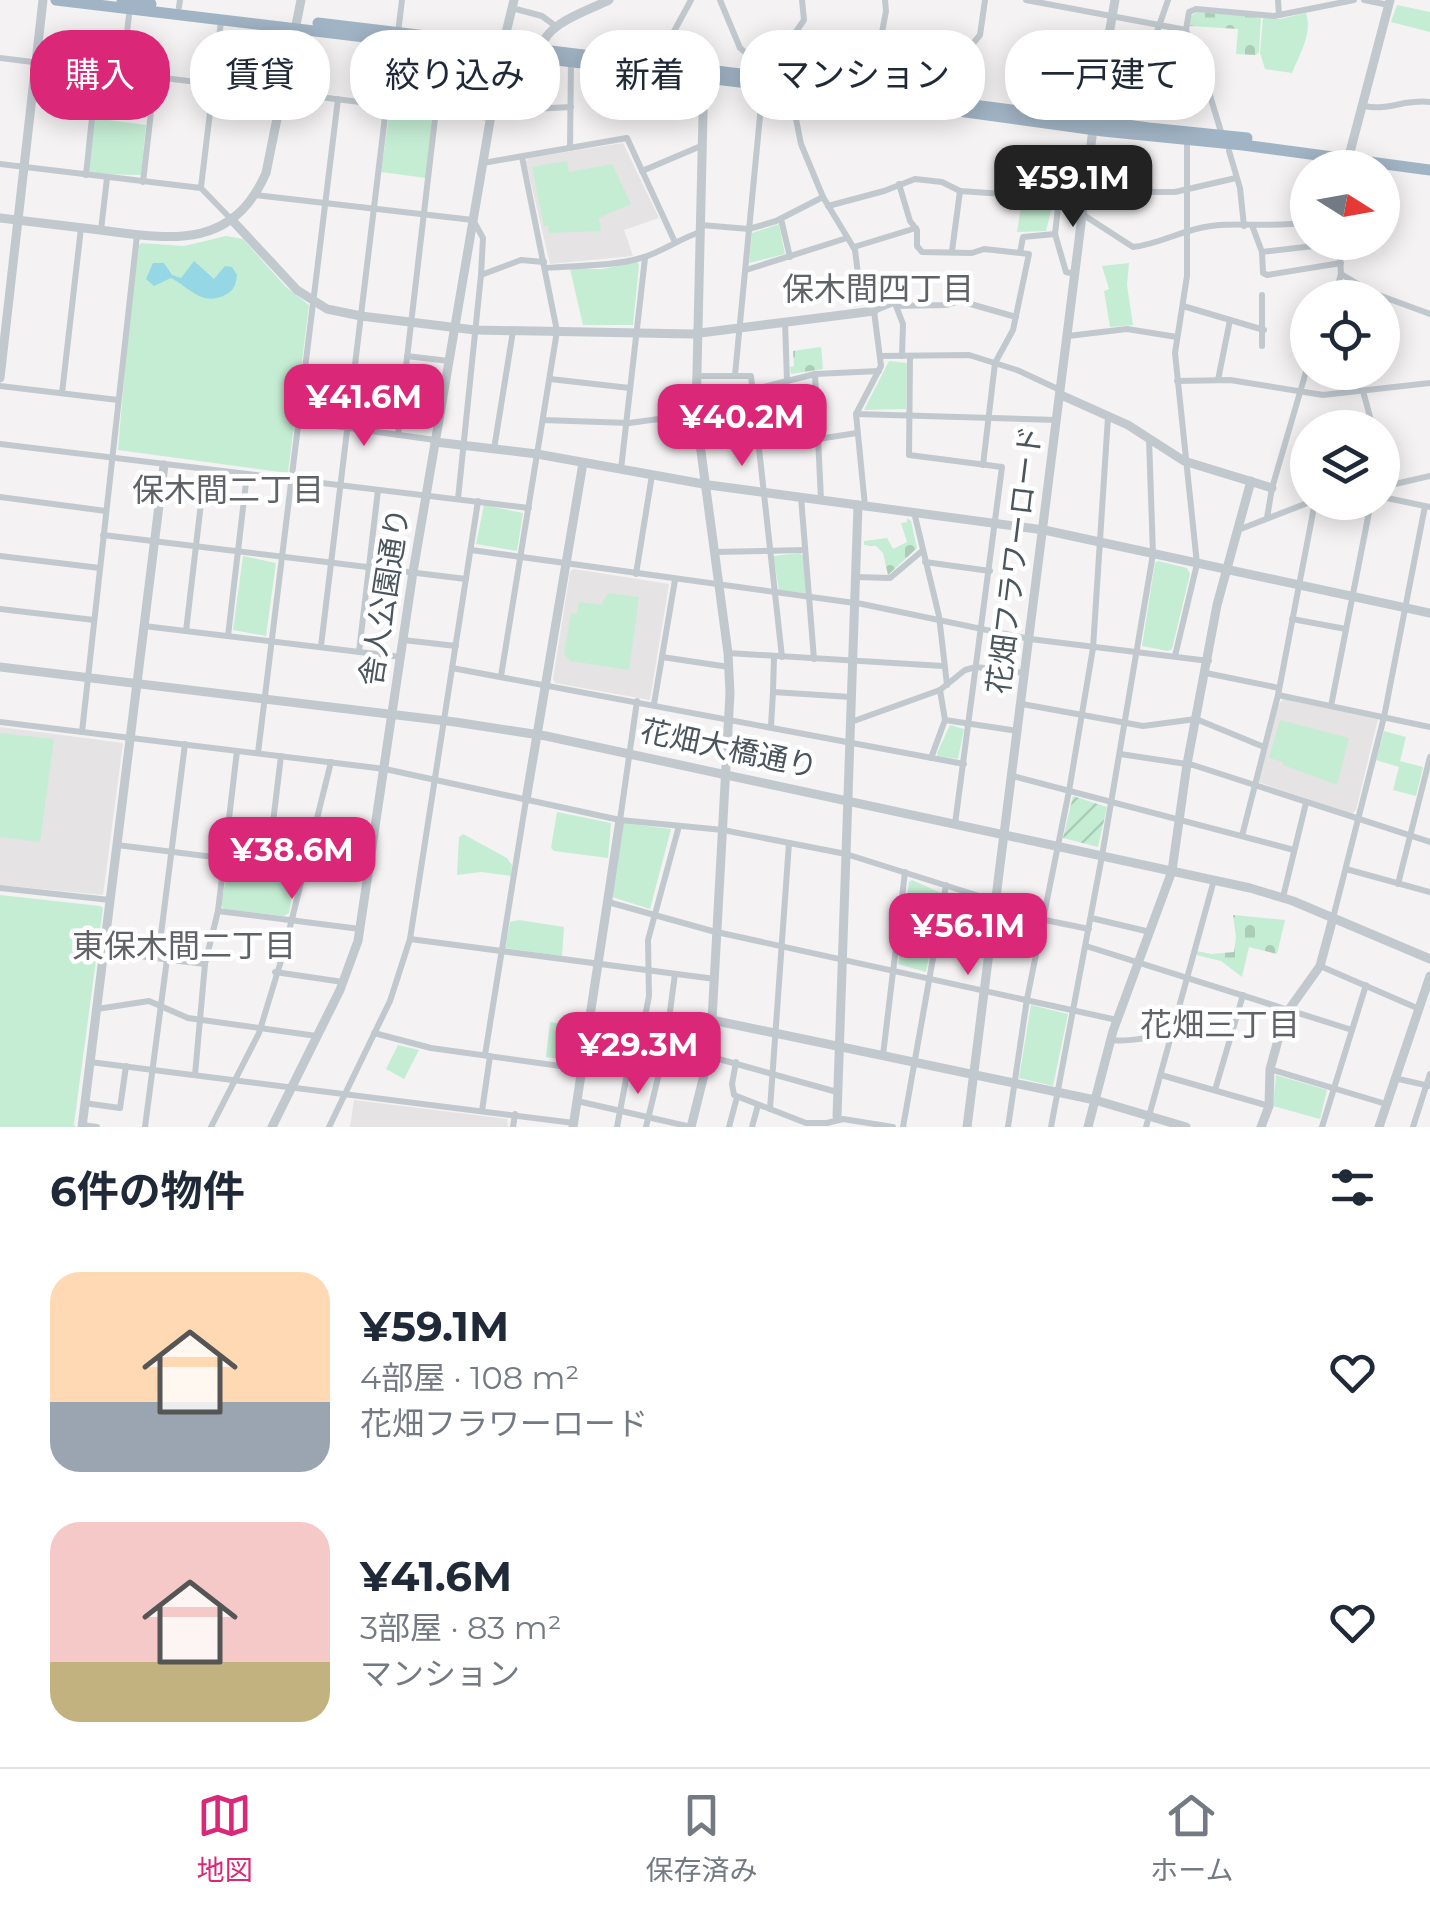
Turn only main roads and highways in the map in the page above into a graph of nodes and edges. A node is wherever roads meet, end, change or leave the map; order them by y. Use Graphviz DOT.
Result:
graph roads {
  1 [pos="56,0"];
  2 [pos="127,3"];
  3 [pos="179,3"];
  4 [pos="295,24"];
  5 [pos="350,31"];
  6 [pos="985,107"];
  7 [pos="985,110"];
  8 [pos="1098,125"];
  9 [pos="1187,142"];
  10 [pos="1290,159"];
  11 [pos="1430,162"];
  12 [pos="1400,172"];
  13 [pos="1430,174"];
  1 -- 2 [label="highway"];
  2 -- 3 [label="highway"];
  2 -- 4 [label="highway"];
  3 -- 4 [label="highway"];
  4 -- 5 [label="highway"];
  6 -- 8 [label="highway"];
  7 -- 8 [label="highway"];
  8 -- 9 [label="highway"];
  8 -- 11 [label="highway"];
  9 -- 10 [label="highway"];
  9 -- 13 [label="highway"];
  12 -- 13 [label="highway"];
}
